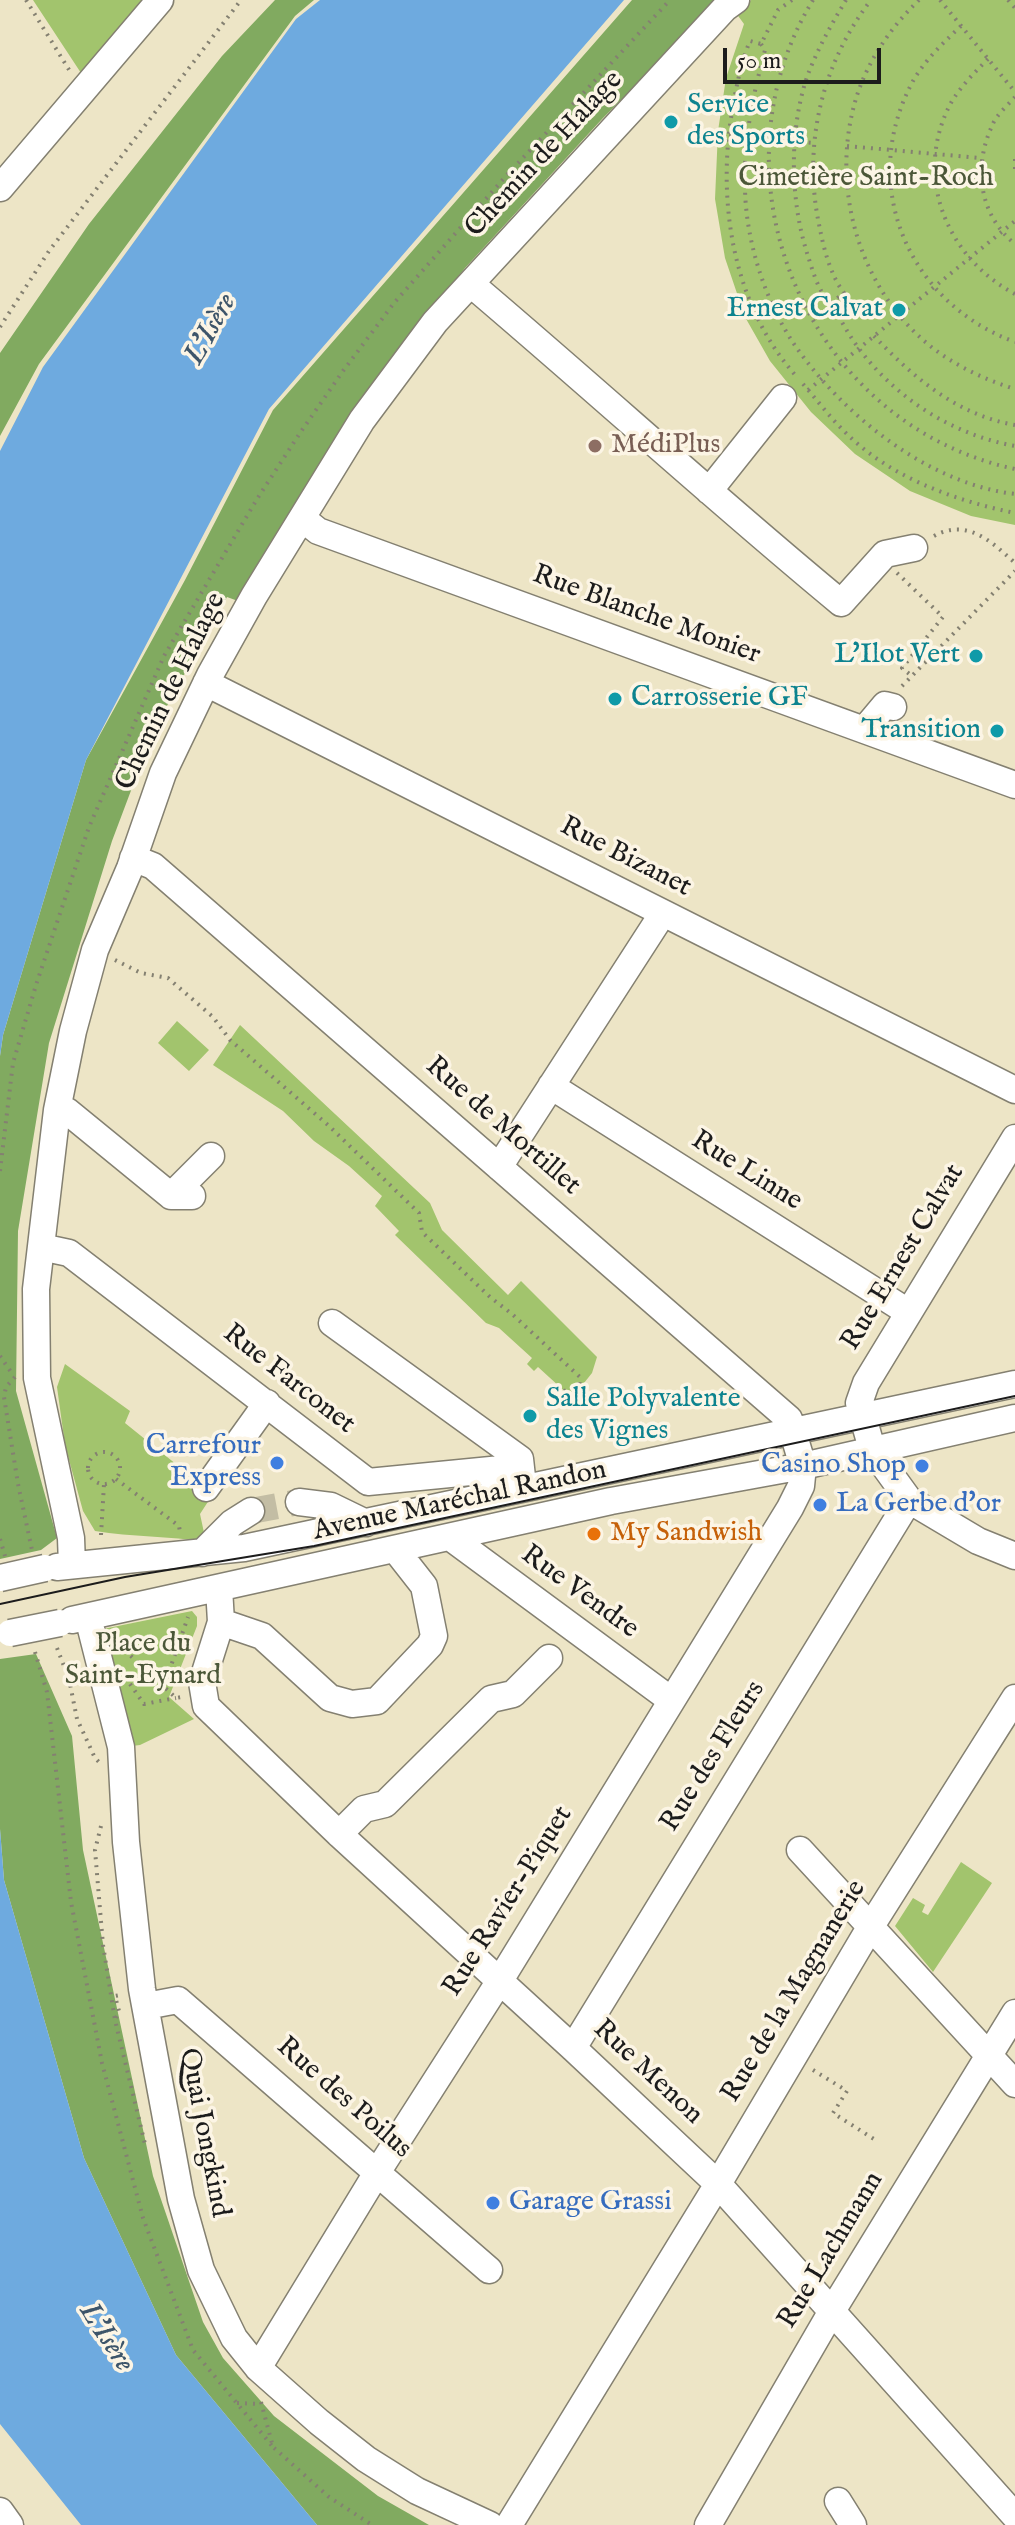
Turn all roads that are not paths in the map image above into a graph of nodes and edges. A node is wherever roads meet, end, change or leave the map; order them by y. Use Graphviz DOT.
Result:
graph roads {
  1 [pos="160,0"];
  2 [pos="736,0"];
  3 [pos="0,188"];
  4 [pos="471,284"];
  5 [pos="796,394"];
  6 [pos="709,491"];
  7 [pos="303,519"];
  8 [pos="914,548"];
  9 [pos="206,683"];
  10 [pos="889,706"];
  11 [pos="864,730"];
  12 [pos="1015,785"];
  13 [pos="133,858"];
  14 [pos="663,913"];
  15 [pos="551,1086"];
  16 [pos="1015,1090"];
  17 [pos="57,1110"];
  18 [pos="1015,1138"];
  19 [pos="211,1156"];
  20 [pos="499,1167"];
  21 [pos="41,1247"];
  22 [pos="908,1312"];
  23 [pos="332,1323"];
  24 [pos="1015,1384"];
  25 [pos="267,1403"];
  26 [pos="863,1416"];
  27 [pos="1015,1418"];
  28 [pos="792,1432"];
  29 [pos="872,1449"];
  30 [pos="803,1466"];
  31 [pos="522,1483"];
  32 [pos="206,1488"];
  33 [pos="909,1500"];
  34 [pos="299,1502"];
  35 [pos="251,1511"];
  36 [pos="366,1523"];
  37 [pos="450,1537"];
  38 [pos="192,1545"];
  39 [pos="395,1549"];
  40 [pos="1015,1556"];
  41 [pos="72,1565"];
  42 [pos="4,1573"];
  43 [pos="219,1588"];
  44 [pos="88,1617"];
  45 [pos="221,1622"];
  46 [pos="0,1636"];
  47 [pos="549,1658"];
  48 [pos="1015,1698"];
  49 [pos="671,1700"];
  50 [pos="339,1834"];
  51 [pos="800,1850"];
  52 [pos="871,1926"];
  53 [pos="499,1982"];
  54 [pos="146,2006"];
  55 [pos="1015,2013"];
  56 [pos="573,2048"];
  57 [pos="989,2055"];
  58 [pos="1015,2084"];
  59 [pos="378,2171"];
  60 [pos="718,2184"];
  61 [pos="489,2270"];
  62 [pos="832,2311"];
  63 [pos="258,2368"];
  64 [pos="838,2501"];
  65 [pos="0,2511"];
  66 [pos="1015,2516"];
  67 [pos="10,2525"];
  68 [pos="490,2525"];
  69 [pos="509,2525"];
  70 [pos="708,2525"];
  71 [pos="853,2525"];
  1 -- 3 [label="street"];
  2 -- 4 [label="street, Chemin de Halage"];
  4 -- 6 [label="street"];
  4 -- 7 [label="street, Chemin de Halage"];
  5 -- 6 [label="street"];
  6 -- 8 [label="street"];
  7 -- 9 [label="street, Chemin de Halage"];
  7 -- 11 [label="street, Rue Blanche Monier"];
  9 -- 13 [label="street, Chemin de Halage"];
  9 -- 14 [label="street, Rue Bizanet"];
  10 -- 11 [label="street"];
  11 -- 12 [label="street, Rue Blanche Monier"];
  13 -- 17 [label="street, Chemin de Halage"];
  13 -- 20 [label="street, Rue de Mortillet"];
  14 -- 15 [label="street"];
  14 -- 16 [label="street, Rue Bizanet"];
  15 -- 20 [label="street"];
  15 -- 22 [label="street, Rue Linne"];
  17 -- 19 [label="street"];
  17 -- 21 [label="street, Chemin de Halage"];
  18 -- 22 [label="street, Rue Ernest Calvat"];
  20 -- 28 [label="street, Rue de Mortillet"];
  21 -- 25 [label="street, Rue Farconet"];
  21 -- 41 [label="street, Chemin de Halage"];
  22 -- 26 [label="street, Rue Ernest Calvat"];
  23 -- 31 [label="street, Avenue Maréchal Randon"];
  24 -- 26 [label="street, Avenue Maréchal Randon"];
  25 -- 31 [label="street, Rue Farconet"];
  25 -- 32 [label="street"];
  26 -- 28 [label="street, Avenue Maréchal Randon"];
  26 -- 29 [label="street"];
  27 -- 29 [label="street, Avenue Maréchal Randon"];
  28 -- 30 [label="street, Rue de Mortillet"];
  28 -- 31 [label="street, Avenue Maréchal Randon"];
  29 -- 30 [label="street, Avenue Maréchal Randon"];
  29 -- 33 [label="street"];
  30 -- 37 [label="street, Avenue Maréchal Randon"];
  30 -- 49 [label="street, Rue Ravier-Piquet"];
  31 -- 36 [label="street, Avenue Maréchal Randon"];
  33 -- 40 [label="street"];
  33 -- 56 [label="street, Rue des Fleurs"];
  34 -- 36 [label="street"];
  35 -- 38 [label="street"];
  36 -- 38 [label="street, Avenue Maréchal Randon"];
  37 -- 39 [label="street, Avenue Maréchal Randon"];
  37 -- 49 [label="street, Rue Vendre"];
  38 -- 41 [label="street, Avenue Maréchal Randon"];
  39 -- 43 [label="street, Avenue Maréchal Randon"];
  39 -- 45 [label="street"];
  41 -- 42 [label="street, Avenue Maréchal Randon, bridge"];
  43 -- 44 [label="street, Avenue Maréchal Randon"];
  43 -- 45 [label="street"];
  44 -- 46 [label="street, Avenue Maréchal Randon, bridge"];
  44 -- 54 [label="street, Quai Jongkind"];
  45 -- 50 [label="street, Rue Menon"];
  47 -- 50 [label="street"];
  48 -- 52 [label="street, Rue de la Magnanerie"];
  49 -- 53 [label="street, Rue Ravier-Piquet"];
  50 -- 53 [label="street, Rue Menon"];
  51 -- 52 [label="street"];
  52 -- 57 [label="street"];
  52 -- 60 [label="street, Rue de la Magnanerie"];
  53 -- 56 [label="street, Rue Menon"];
  53 -- 59 [label="street, Rue Ravier-Piquet"];
  54 -- 59 [label="street, Rue des Poilus"];
  54 -- 63 [label="street, Quai Jongkind"];
  55 -- 57 [label="street, Rue Lachmann"];
  56 -- 60 [label="street, Rue Menon"];
  57 -- 58 [label="street"];
  57 -- 62 [label="street, Rue Lachmann"];
  59 -- 61 [label="street, Rue des Poilus"];
  59 -- 63 [label="street, Rue Ravier-Piquet"];
  60 -- 62 [label="street, Rue Menon"];
  60 -- 69 [label="street, Rue de la Magnanerie"];
  62 -- 66 [label="street, Rue Menon"];
  62 -- 70 [label="street, Rue Lachmann"];
  63 -- 68 [label="street, Quai Jongkind"];
  64 -- 71 [label="street"];
  65 -- 67 [label="street"];
}
